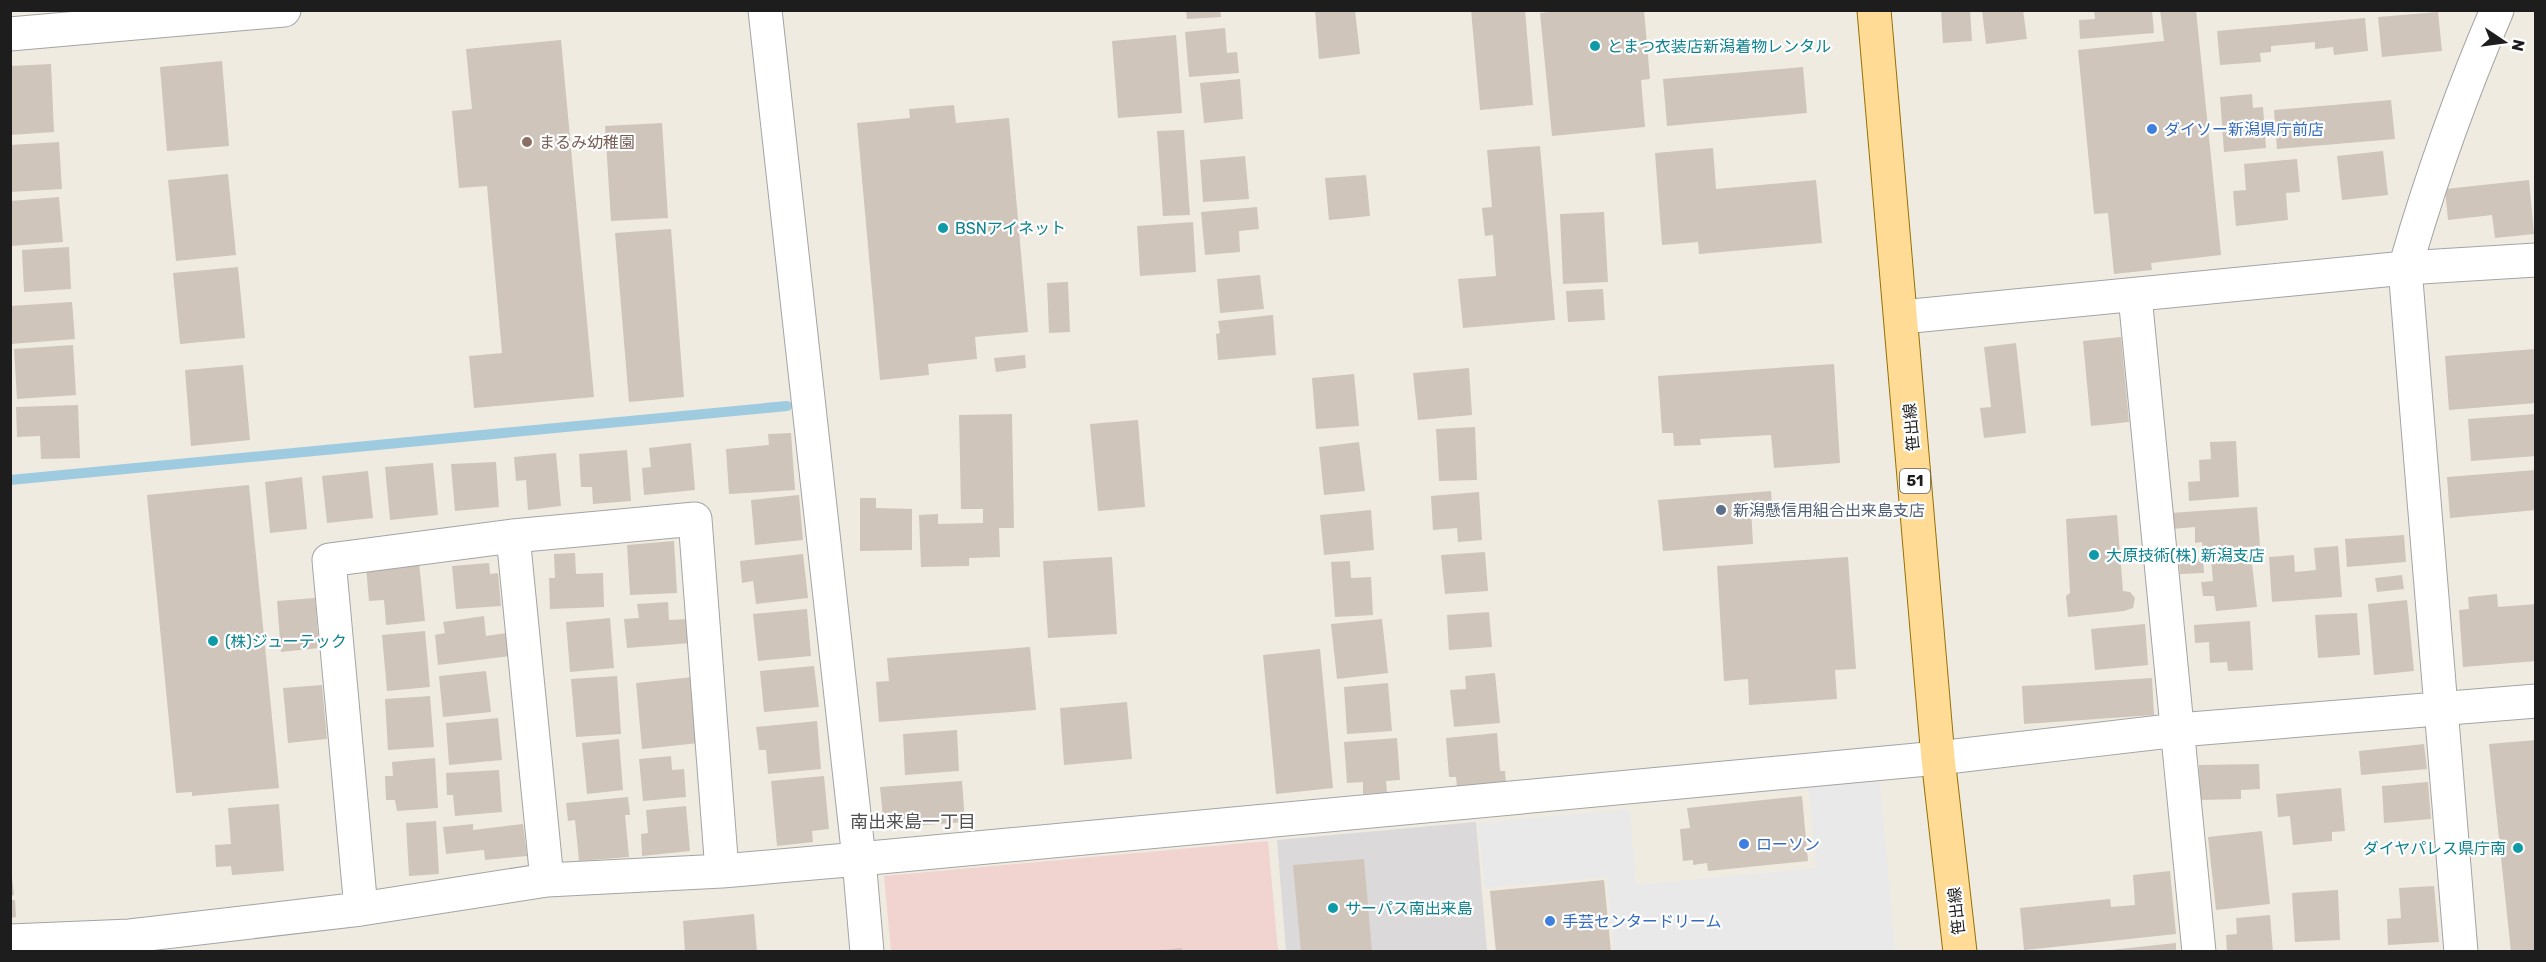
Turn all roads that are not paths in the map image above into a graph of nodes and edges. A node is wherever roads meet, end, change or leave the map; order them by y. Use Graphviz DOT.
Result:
graph roads {
  1 [pos="284,10"];
  2 [pos="765,10"];
  3 [pos="1874,10"];
  4 [pos="2497,10"];
  5 [pos="154,16"];
  6 [pos="10,34"];
  7 [pos="2535,260"];
  8 [pos="2405,268"];
  9 [pos="2135,296"];
  10 [pos="1902,317"];
  11 [pos="513,536"];
  12 [pos="2535,701"];
  13 [pos="2440,709"];
  14 [pos="2178,730"];
  15 [pos="1938,758"];
  16 [pos="859,859"];
  17 [pos="722,871"];
  18 [pos="547,880"];
  19 [pos="361,909"];
  20 [pos="10,941"];
  21 [pos="131,944"];
  22 [pos="867,951"];
  23 [pos="1960,951"];
  24 [pos="2199,951"];
  25 [pos="2461,951"];
  1 -- 5 [label="street"];
  2 -- 16 [label="street"];
  3 -- 10 [label="main road, 笹出線 / 51"];
  4 -- 8 [label="street"];
  5 -- 6 [label="street"];
  7 -- 8 [label="street"];
  8 -- 9 [label="street"];
  8 -- 13 [label="street"];
  9 -- 10 [label="street"];
  9 -- 14 [label="street"];
  10 -- 15 [label="main road, 笹出線 / 51"];
  11 -- 17 [label="street"];
  11 -- 18 [label="street"];
  11 -- 19 [label="street"];
  12 -- 13 [label="street"];
  13 -- 14 [label="street"];
  13 -- 25 [label="street"];
  14 -- 15 [label="street"];
  14 -- 24 [label="street"];
  15 -- 16 [label="street"];
  15 -- 23 [label="main road, 笹出線 / 51"];
  16 -- 17 [label="street"];
  16 -- 22 [label="street"];
  17 -- 18 [label="street"];
  18 -- 19 [label="street"];
  19 -- 21 [label="street"];
  20 -- 21 [label="street"];
}
